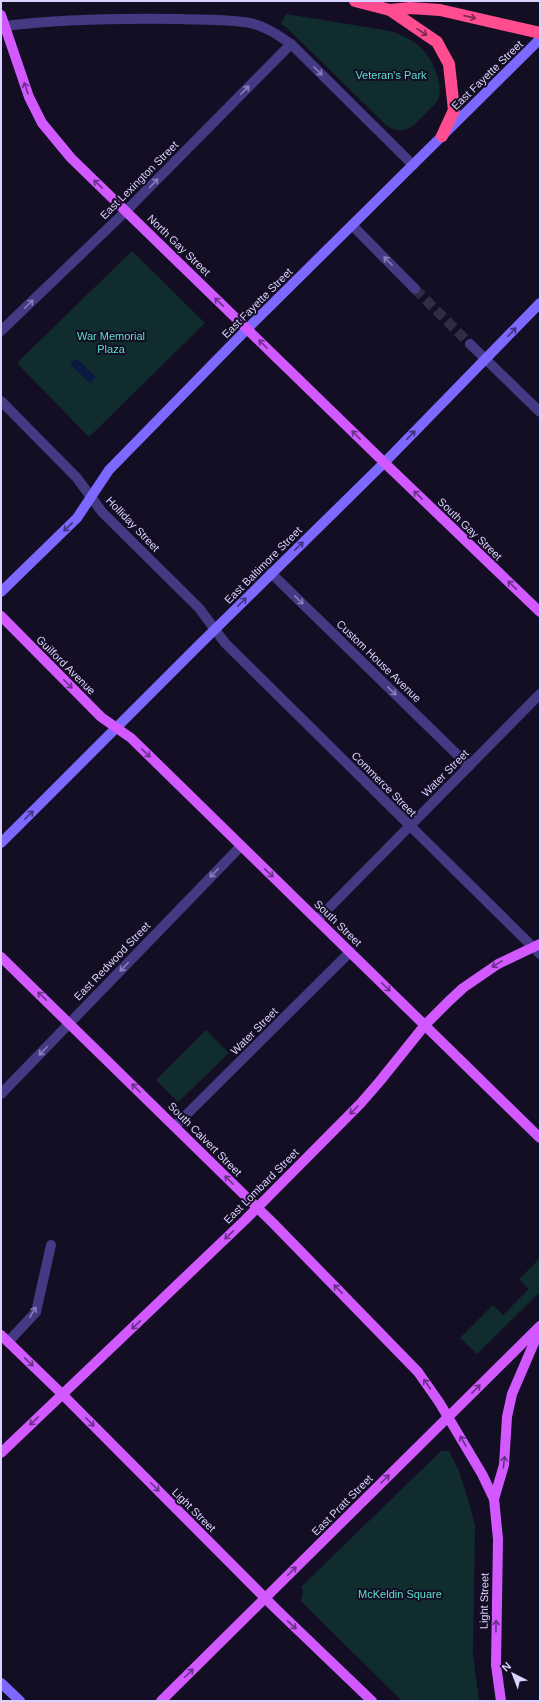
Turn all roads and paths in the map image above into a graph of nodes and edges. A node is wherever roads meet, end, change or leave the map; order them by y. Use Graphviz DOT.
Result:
graph roads {
  1 [pos="355,1"];
  2 [pos="390,10"];
  3 [pos="1,15"];
  4 [pos="5,26"];
  5 [pos="540,33"];
  6 [pos="540,39"];
  7 [pos="290,44"];
  8 [pos="442,136"];
  9 [pos="413,165"];
  10 [pos="126,211"];
  11 [pos="352,225"];
  12 [pos="415,289"];
  13 [pos="540,303"];
  14 [pos="248,329"];
  15 [pos="1,331"];
  16 [pos="470,344"];
  17 [pos="485,360"];
  18 [pos="1,401"];
  19 [pos="540,412"];
  20 [pos="384,463"];
  21 [pos="92,497"];
  22 [pos="271,573"];
  23 [pos="1,592"];
  24 [pos="540,612"];
  25 [pos="1,616"];
  26 [pos="214,630"];
  27 [pos="540,694"];
  28 [pos="116,728"];
  29 [pos="469,766"];
  30 [pos="410,826"];
  31 [pos="1,843"];
  32 [pos="241,846"];
  33 [pos="317,920"];
  34 [pos="536,945"];
  35 [pos="350,952"];
  36 [pos="540,954"];
  37 [pos="1,957"];
  38 [pos="70,1023"];
  39 [pos="425,1025"];
  40 [pos="1,1094"];
  41 [pos="175,1126"];
  42 [pos="540,1138"];
  43 [pos="257,1207"];
  44 [pos="51,1245"];
  45 [pos="540,1328"];
  46 [pos="5,1338"];
  47 [pos="62,1394"];
  48 [pos="448,1416"];
  49 [pos="1,1453"];
  50 [pos="494,1499"];
  51 [pos="264,1598"];
  52 [pos="1,1683"];
  53 [pos="20,1701"];
  54 [pos="161,1701"];
  55 [pos="372,1701"];
  56 [pos="501,1701"];
  1 -- 2 [label="highway"];
  2 -- 5 [label="highway, one-way"];
  2 -- 8 [label="highway, one-way"];
  3 -- 4 [label="main road, North Gay Street"];
  4 -- 7 [label="street"];
  10 -- 4 [label="main road, North Gay Street, one-way"];
  6 -- 8 [label="main road, East Fayette Street"];
  7 -- 9 [label="street, one-way"];
  10 -- 7 [label="street, East Lexington Street, one-way"];
  8 -- 9 [label="main road, East Fayette Street"];
  9 -- 11 [label="main road, East Fayette Street"];
  14 -- 10 [label="main road, North Gay Street, one-way"];
  15 -- 10 [label="street, East Lexington Street, one-way"];
  12 -- 11 [label="street, one-way"];
  11 -- 14 [label="main road, East Fayette Street"];
  17 -- 13 [label="main road, East Baltimore Street, one-way"];
  20 -- 14 [label="main road, North Gay Street, one-way"];
  14 -- 21 [label="main road, East Fayette Street"];
  16 -- 17 [label="street"];
  17 -- 19 [label="street"];
  20 -- 17 [label="main road, East Baltimore Street, one-way"];
  18 -- 21 [label="street, Holliday Street"];
  22 -- 20 [label="main road, East Baltimore Street, one-way"];
  24 -- 20 [label="main road, South Gay Street, one-way"];
  21 -- 23 [label="main road, East Fayette Street, one-way"];
  21 -- 26 [label="street, Holliday Street"];
  26 -- 22 [label="main road, East Baltimore Street, one-way"];
  22 -- 29 [label="street, Custom House Avenue, one-way"];
  25 -- 28 [label="main road, Guilford Avenue, one-way"];
  26 -- 28 [label="main road, East Baltimore Street"];
  26 -- 30 [label="street, Commerce Street"];
  27 -- 29 [label="street, Water Street"];
  31 -- 28 [label="main road, East Baltimore Street, one-way"];
  28 -- 32 [label="main road, South Street, one-way"];
  29 -- 30 [label="street, Water Street"];
  30 -- 33 [label="street, Water Street"];
  30 -- 34 [label="street, Commerce Street"];
  32 -- 33 [label="main road, South Street, one-way"];
  32 -- 38 [label="street, East Redwood Street, one-way"];
  33 -- 35 [label="main road, South Street"];
  34 -- 36 [label="street, Commerce Street"];
  34 -- 39 [label="main road, East Lombard Street, one-way"];
  35 -- 39 [label="main road, South Street, one-way"];
  35 -- 41 [label="street, Water Street"];
  38 -- 37 [label="main road, South Calvert Street, one-way"];
  38 -- 40 [label="street, East Redwood Street, one-way"];
  41 -- 38 [label="main road, South Calvert Street, one-way"];
  39 -- 42 [label="main road, South Street"];
  39 -- 43 [label="main road, East Lombard Street, one-way"];
  43 -- 41 [label="main road, South Calvert Street, one-way"];
  43 -- 47 [label="main road, East Lombard Street, one-way"];
  48 -- 43 [label="main road, South Calvert Street, one-way"];
  46 -- 44 [label="street, one-way"];
  48 -- 45 [label="main road, East Pratt Street, one-way"];
  50 -- 45 [label="main road, one-way"];
  46 -- 47 [label="main road, Light Street, one-way"];
  47 -- 49 [label="main road, East Lombard Street, one-way"];
  47 -- 51 [label="main road, Light Street, one-way"];
  50 -- 48 [label="main road, Light Street, one-way"];
  51 -- 48 [label="main road, East Pratt Street, one-way"];
  56 -- 50 [label="main road, Light Street, one-way"];
  54 -- 51 [label="main road, East Pratt Street, one-way"];
  51 -- 55 [label="main road, Light Street, one-way"];
  52 -- 53 [label="main road"];
}
